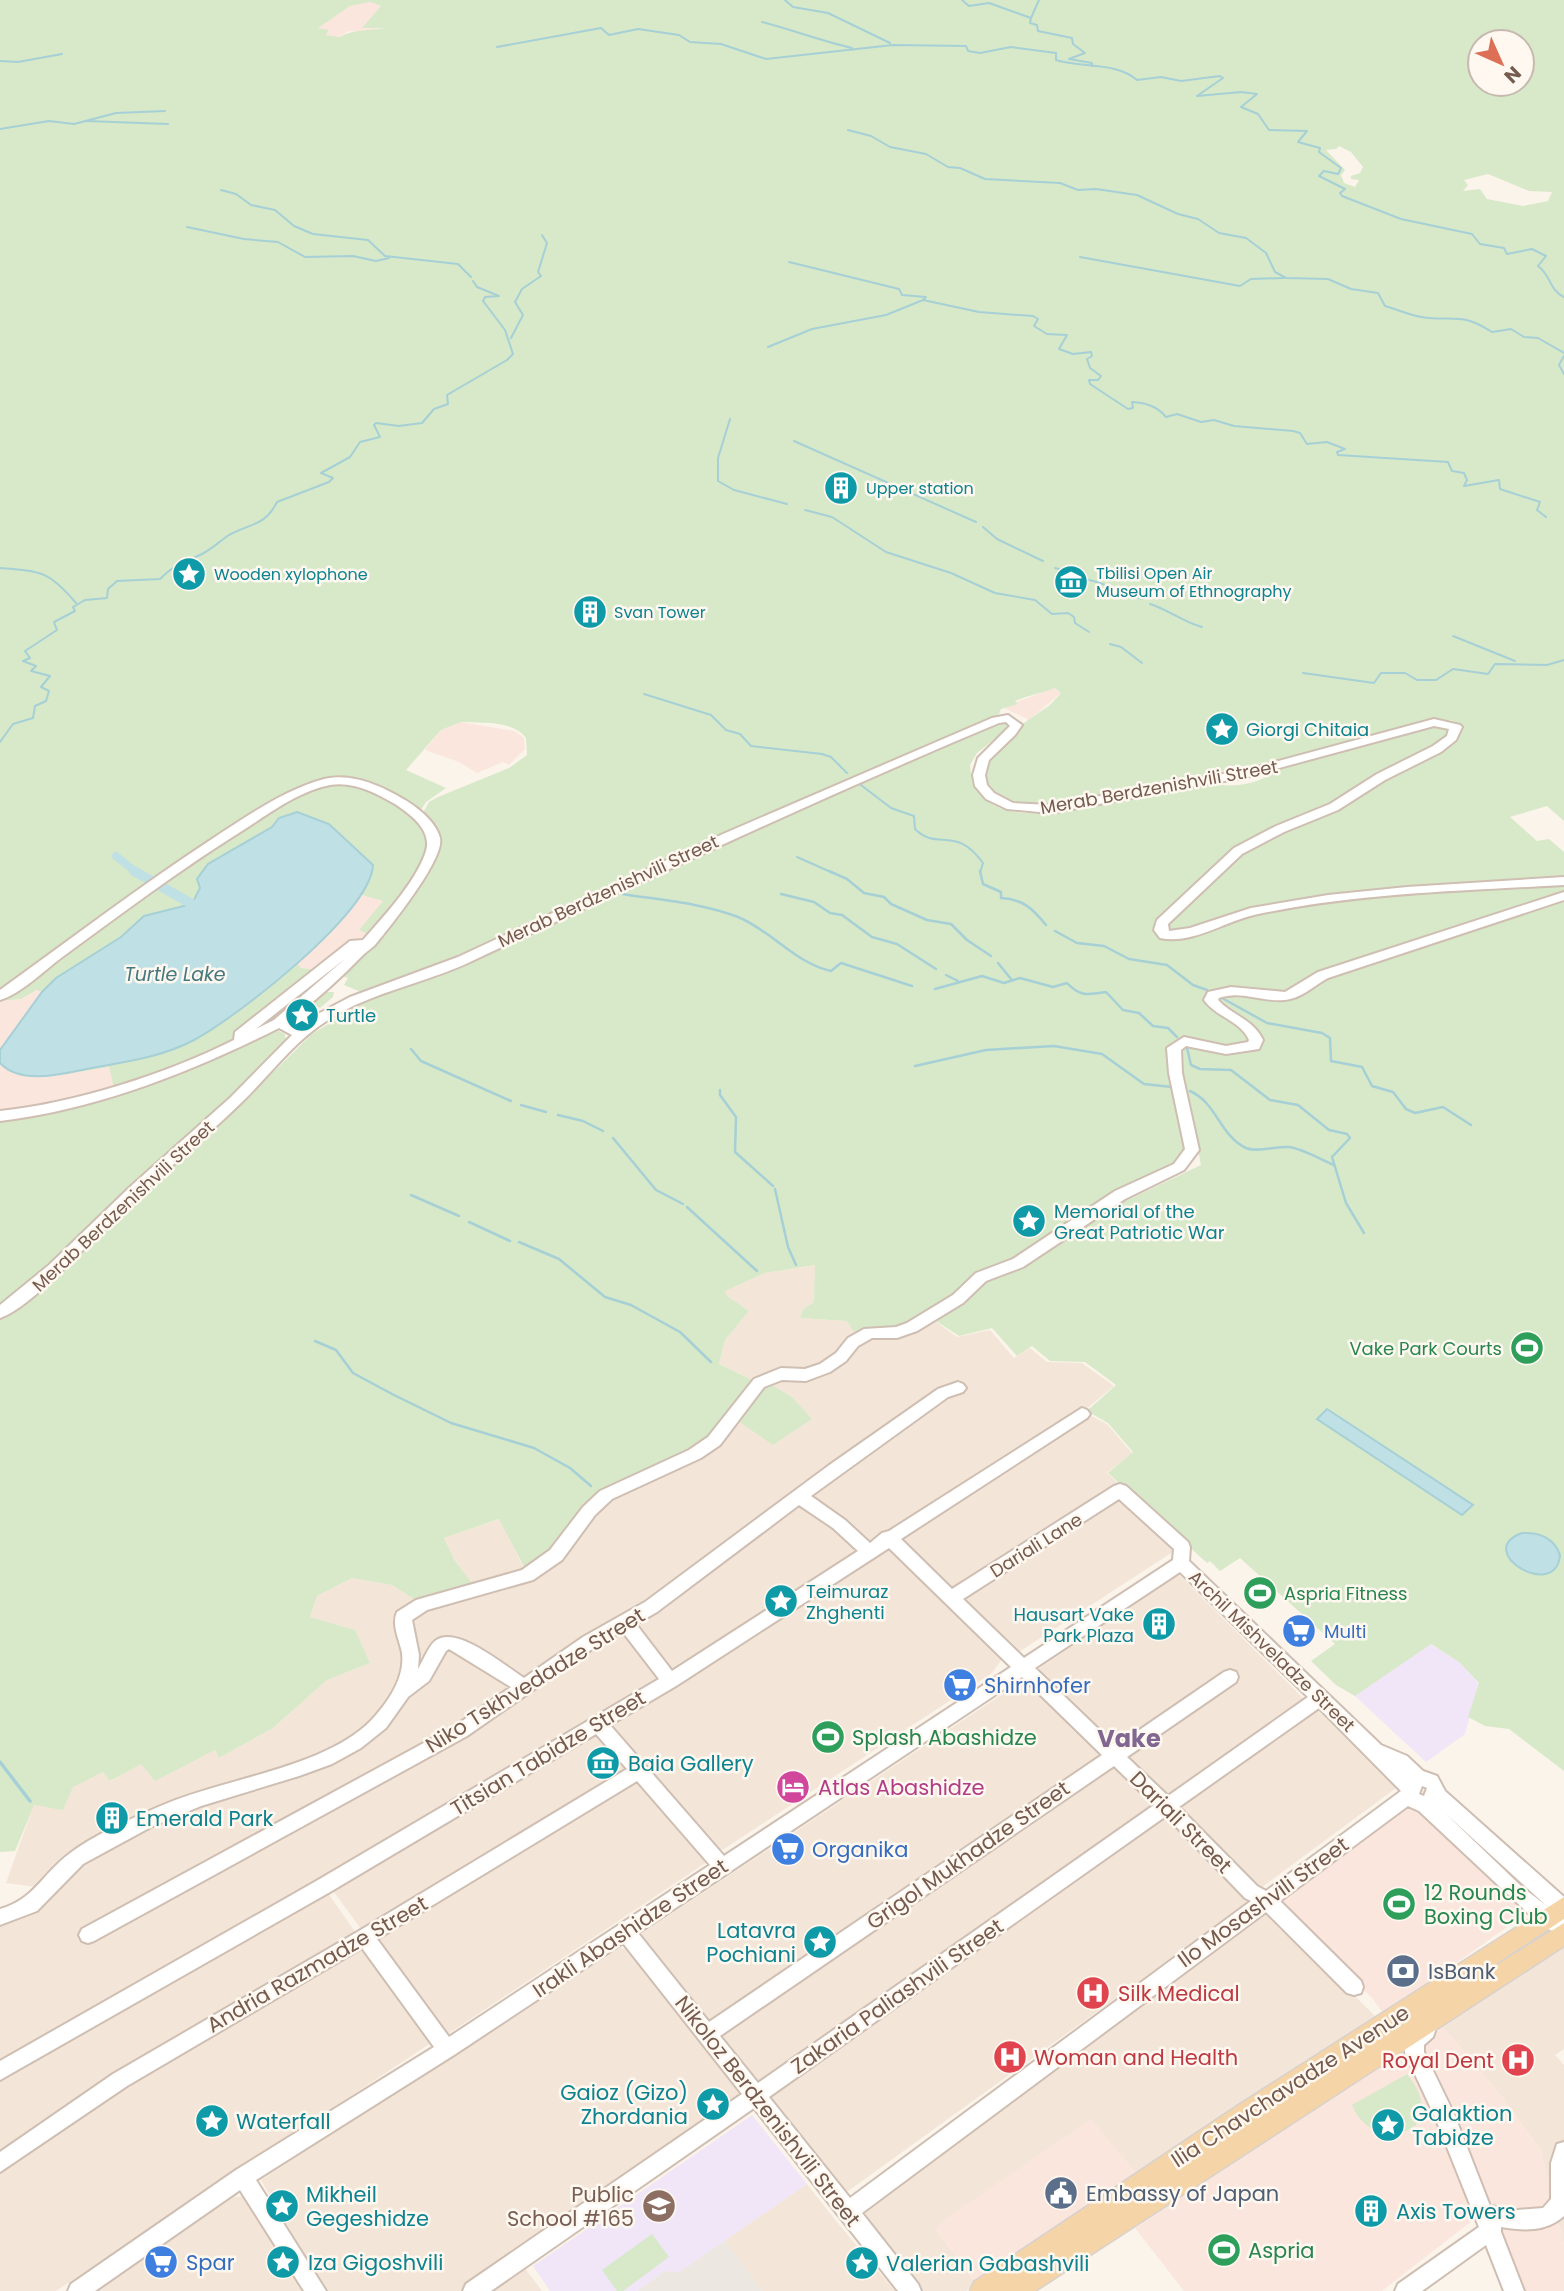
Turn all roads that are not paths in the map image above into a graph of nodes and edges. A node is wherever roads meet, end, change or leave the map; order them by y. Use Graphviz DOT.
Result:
graph roads {
  1 [pos="1564,881"];
  2 [pos="1564,896"];
  3 [pos="369,944"];
  4 [pos="0,996"];
  5 [pos="279,1023"];
  6 [pos="301,1034"];
  7 [pos="242,1043"];
  8 [pos="4,1117"];
  9 [pos="0,1313"];
  10 [pos="958,1388"];
  11 [pos="1082,1415"];
  12 [pos="1120,1490"];
  13 [pos="799,1496"];
  14 [pos="888,1537"];
  15 [pos="868,1551"];
  16 [pos="1181,1563"];
  17 [pos="951,1598"];
  18 [pos="625,1622"];
  19 [pos="1021,1668"];
  20 [pos="1230,1677"];
  21 [pos="670,1681"];
  22 [pos="525,1688"];
  23 [pos="402,1692"];
  24 [pos="1320,1698"];
  25 [pos="598,1724"];
  26 [pos="1113,1755"];
  27 [pos="639,1770"];
  28 [pos="1420,1792"];
  29 [pos="1167,1807"];
  30 [pos="722,1866"];
  31 [pos="1266,1900"];
  32 [pos="0,1917"];
  33 [pos="1560,1918"];
  34 [pos="625,1931"];
  35 [pos="88,1935"];
  36 [pos="365,1937"];
  37 [pos="1354,1987"];
  38 [pos="1433,2018"];
  39 [pos="708,2035"];
  40 [pos="1389,2046"];
  41 [pos="447,2049"];
  42 [pos="1415,2053"];
  43 [pos="0,2071"];
  44 [pos="757,2094"];
  45 [pos="1564,2151"];
  46 [pos="0,2163"];
  47 [pos="243,2177"];
  48 [pos="847,2212"];
  49 [pos="1488,2221"];
  50 [pos="78,2291"];
  51 [pos="316,2291"];
  52 [pos="473,2291"];
  53 [pos="911,2291"];
  54 [pos="983,2291"];
  55 [pos="1012,2291"];
  56 [pos="1405,2291"];
  57 [pos="1514,2291"];
  1 -- 6 [label="street, Merab Berdzenishvili Street"];
  2 -- 23 [label="street"];
  3 -- 4 [label="street"];
  3 -- 5 [label="street"];
  3 -- 7 [label="street"];
  5 -- 6 [label="street"];
  5 -- 7 [label="street"];
  6 -- 9 [label="street, Merab Berdzenishvili Street"];
  7 -- 8 [label="street"];
  10 -- 13 [label="street, Niko Tskhvedadze Street"];
  11 -- 14 [label="street, Titsian Tabidze Street"];
  12 -- 16 [label="street, Archil Mishveladze Street"];
  12 -- 17 [label="street, Dariali Lane"];
  13 -- 15 [label="street"];
  13 -- 18 [label="street, Niko Tskhvedadze Street"];
  14 -- 15 [label="street, Titsian Tabidze Street"];
  14 -- 17 [label="street, Dariali Street"];
  15 -- 21 [label="street, Titsian Tabidze Street"];
  16 -- 19 [label="street, Irakli Abashidze Street"];
  16 -- 24 [label="street, Archil Mishveladze Street"];
  17 -- 19 [label="street, Dariali Street"];
  18 -- 21 [label="street"];
  18 -- 22 [label="street, Niko Tskhvedadze Street"];
  19 -- 26 [label="street, Dariali Street"];
  19 -- 30 [label="street, Irakli Abashidze Street"];
  20 -- 26 [label="street, Grigol Mukhadze Street"];
  21 -- 25 [label="street, Titsian Tabidze Street"];
  22 -- 23 [label="street"];
  22 -- 35 [label="street, Niko Tskhvedadze Street"];
  23 -- 32 [label="street"];
  24 -- 28 [label="street, Archil Mishveladze Street"];
  24 -- 29 [label="street, Zakaria Paliashvili Street"];
  25 -- 27 [label="street"];
  25 -- 43 [label="street, Titsian Tabidze Street"];
  26 -- 29 [label="street, Dariali Street"];
  26 -- 39 [label="street, Grigol Mukhadze Street"];
  27 -- 30 [label="street"];
  27 -- 36 [label="street, Andria Razmadze Street"];
  28 -- 31 [label="street, Ilo Mosashvili Street"];
  28 -- 33 [label="street, Archil Mishveladze Street"];
  29 -- 31 [label="street, Dariali Street"];
  29 -- 44 [label="street, Zakaria Paliashvili Street"];
  30 -- 34 [label="street, Irakli Abashidze Street"];
  31 -- 37 [label="street, Dariali Street"];
  31 -- 48 [label="street, Ilo Mosashvili Street"];
  33 -- 38 [label="main road, Ilia Chavchavadze Avenue"];
  33 -- 54 [label="main road, Ilia Chavchavadze Avenue"];
  34 -- 39 [label="street, Nikoloz Berdzenishvili Street"];
  34 -- 41 [label="street, Irakli Abashidze Street"];
  36 -- 41 [label="street"];
  36 -- 46 [label="street, Andria Razmadze Street"];
  38 -- 40 [label="main road, Ilia Chavchavadze Avenue"];
  38 -- 42 [label="street"];
  39 -- 44 [label="street, Nikoloz Berdzenishvili Street"];
  40 -- 42 [label="street"];
  40 -- 55 [label="main road, Ilia Chavchavadze Avenue"];
  41 -- 47 [label="street, Irakli Abashidze Street"];
  42 -- 49 [label="street"];
  44 -- 48 [label="street, Nikoloz Berdzenishvili Street"];
  44 -- 52 [label="street, Zakaria Paliashvili Street"];
  45 -- 49 [label="street"];
  47 -- 50 [label="street, Irakli Abashidze Street"];
  47 -- 51 [label="street"];
  48 -- 53 [label="street, Nikoloz Berdzenishvili Street"];
  49 -- 56 [label="street"];
  49 -- 57 [label="street"];
}
